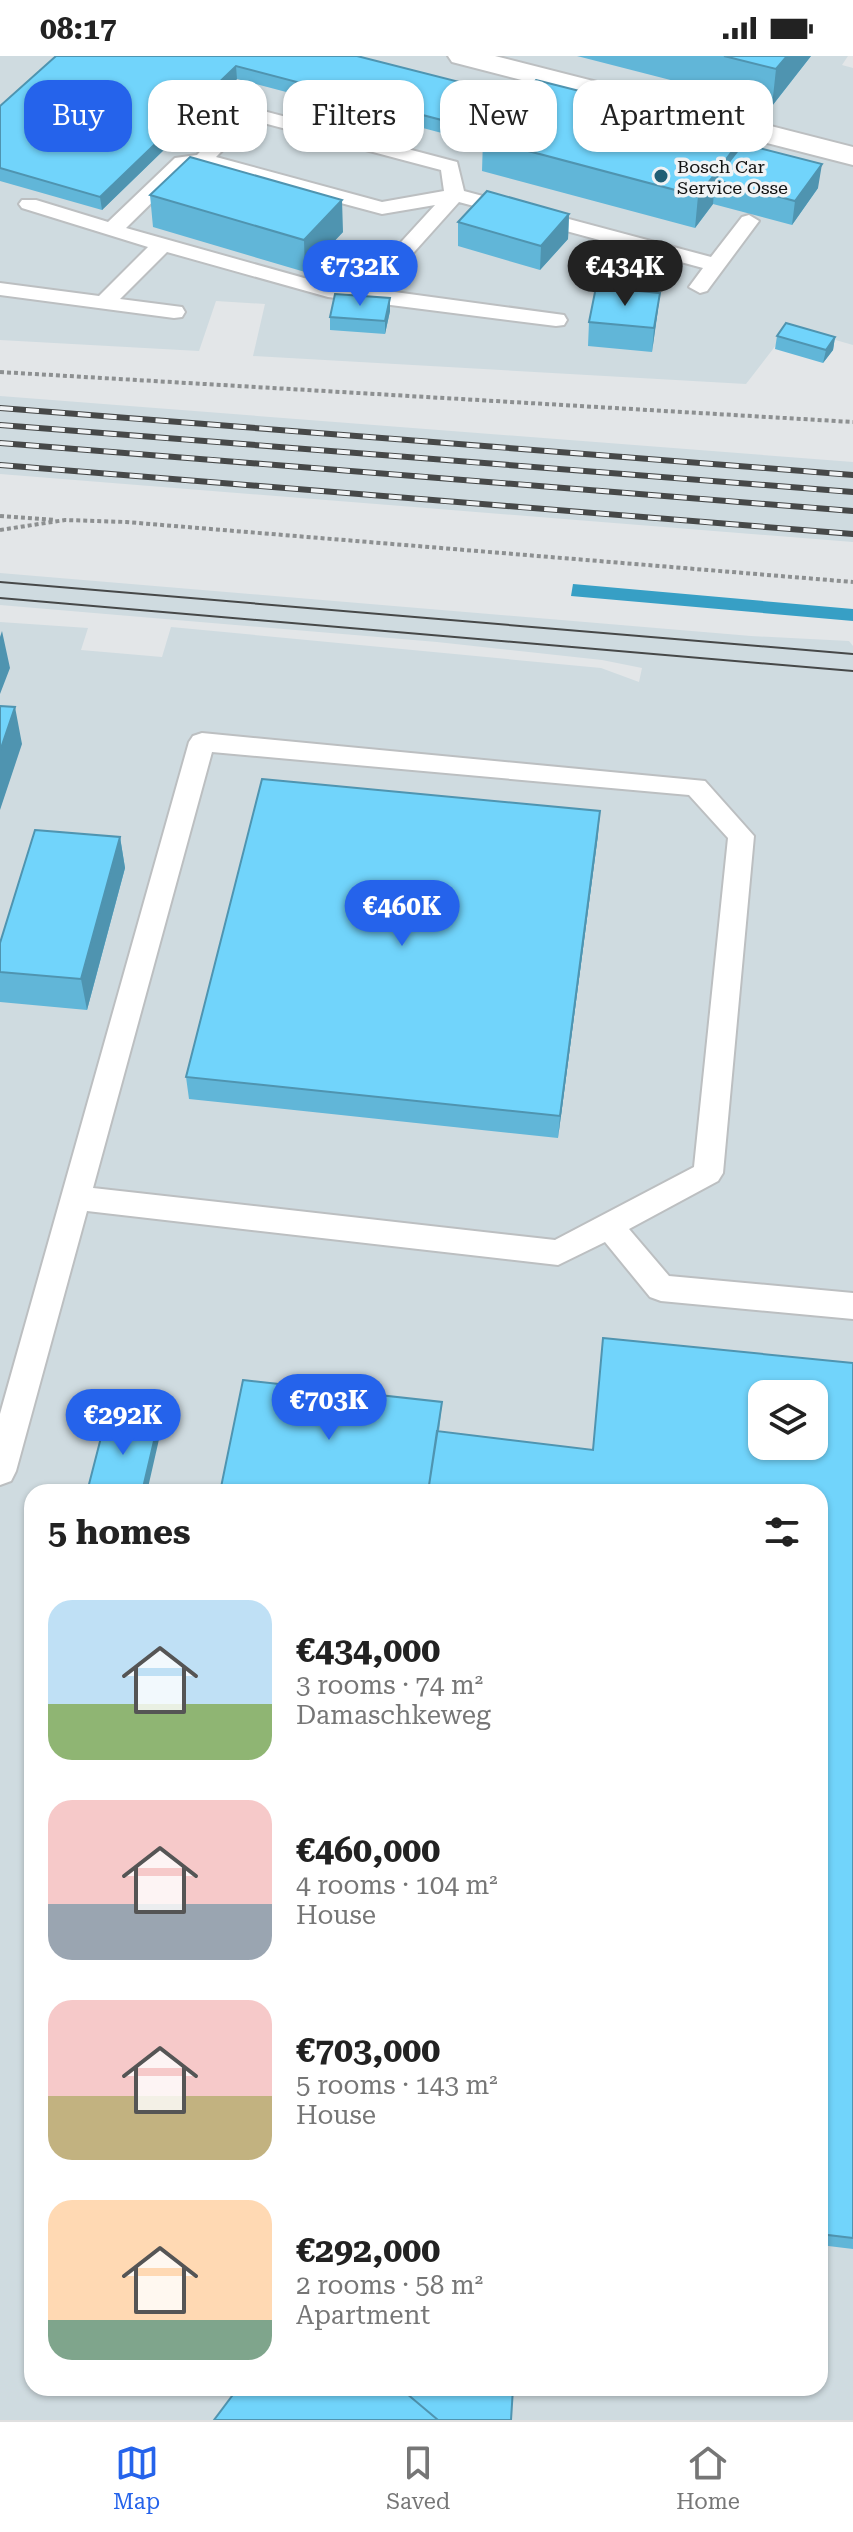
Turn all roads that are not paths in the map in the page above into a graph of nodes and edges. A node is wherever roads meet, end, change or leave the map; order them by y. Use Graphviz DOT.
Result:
graph roads {
  1 [pos="462,56"];
  2 [pos="853,156"];
  3 [pos="203,160"];
  4 [pos="455,195"];
  5 [pos="29,204"];
  6 [pos="749,221"];
  7 [pos="112,230"];
  8 [pos="162,245"];
  9 [pos="716,265"];
  10 [pos="700,287"];
  11 [pos="0,289"];
  12 [pos="365,294"];
  13 [pos="104,303"];
  14 [pos="174,312"];
  15 [pos="556,320"];
  16 [pos="76,1198"];
  17 [pos="609,1226"];
  18 [pos="853,1306"];
  19 [pos="0,1471"];
  1 -- 2 [label="street"];
  3 -- 4 [label="lane"];
  3 -- 4 [label="lane"];
  3 -- 7 [label="lane"];
  4 -- 9 [label="lane"];
  4 -- 12 [label="lane"];
  5 -- 7 [label="lane"];
  6 -- 9 [label="lane"];
  7 -- 8 [label="lane"];
  8 -- 12 [label="lane"];
  8 -- 13 [label="lane"];
  9 -- 10 [label="lane"];
  11 -- 13 [label="lane"];
  12 -- 15 [label="lane"];
  13 -- 14 [label="lane"];
  16 -- 17 [label="lane"];
  16 -- 17 [label="lane"];
  16 -- 19 [label="lane"];
  17 -- 18 [label="lane"];
}
